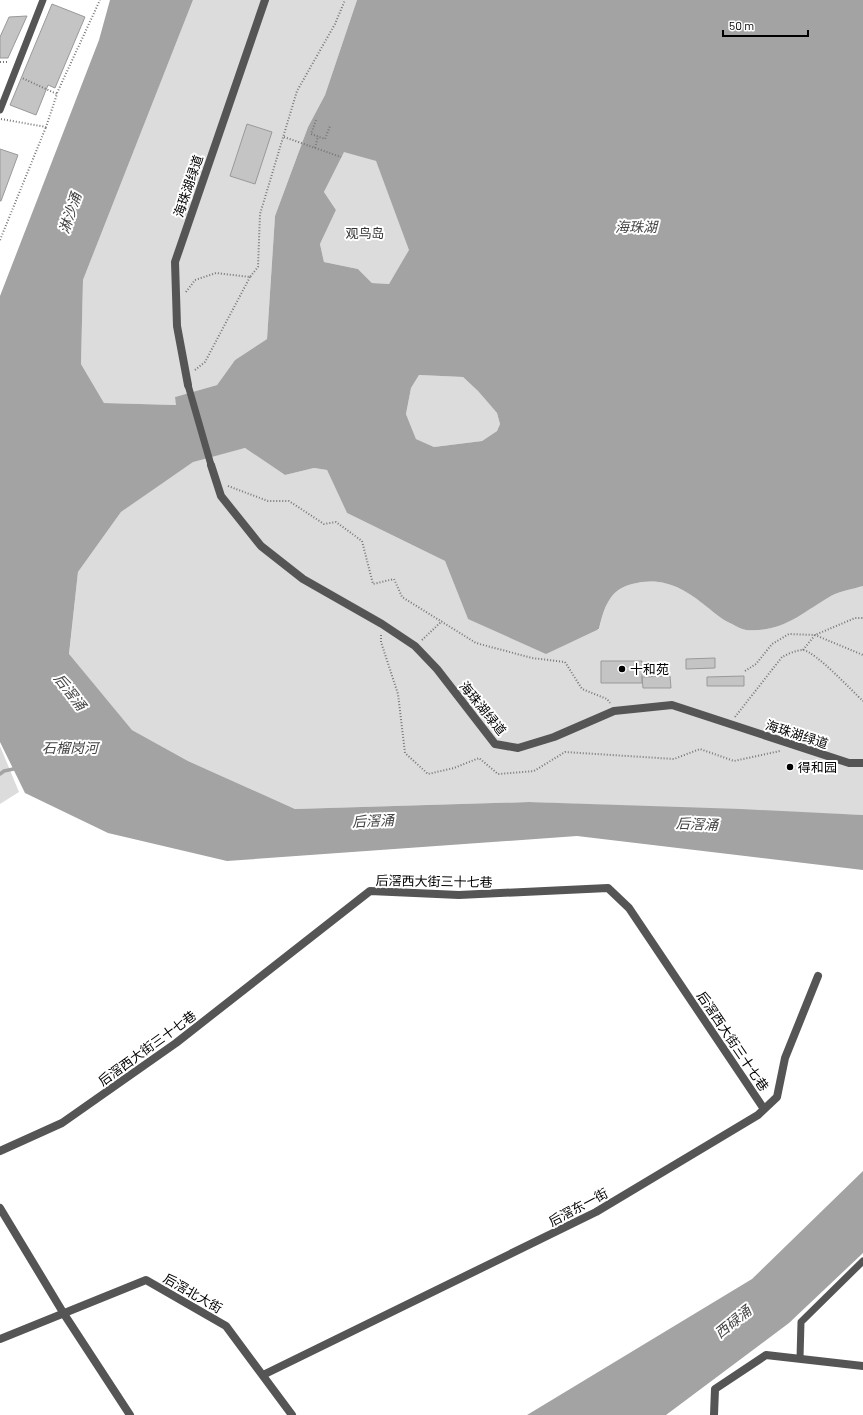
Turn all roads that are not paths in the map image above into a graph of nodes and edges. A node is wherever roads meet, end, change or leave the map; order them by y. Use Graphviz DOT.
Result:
graph roads {
  1 [pos="43,0"];
  2 [pos="265,0"];
  3 [pos="0,110"];
  4 [pos="188,384"];
  5 [pos="211,465"];
  6 [pos="863,763"];
  7 [pos="818,976"];
  8 [pos="764,1109"];
  9 [pos="0,1151"];
  10 [pos="0,1208"];
  11 [pos="863,1261"];
  12 [pos="64,1314"];
  13 [pos="0,1339"];
  14 [pos="800,1358"];
  15 [pos="863,1366"];
  16 [pos="263,1375"];
  17 [pos="130,1415"];
  18 [pos="292,1415"];
  19 [pos="714,1415"];
  1 -- 3 [label="lane"];
  2 -- 4 [label="street, 海珠湖绿道"];
  4 -- 5 [label="lane"];
  5 -- 6 [label="street, 海珠湖绿道"];
  7 -- 8 [label="street, 后滘东一街"];
  8 -- 9 [label="street, 后滘西大街三十七巷"];
  8 -- 16 [label="street, 后滘东一街"];
  10 -- 12 [label="street"];
  11 -- 14 [label="lane"];
  12 -- 13 [label="street, 后滘北大街"];
  12 -- 16 [label="street, 后滘北大街"];
  12 -- 17 [label="street"];
  14 -- 15 [label="street"];
  14 -- 19 [label="street"];
  16 -- 18 [label="street, 后滘北大街"];
}
